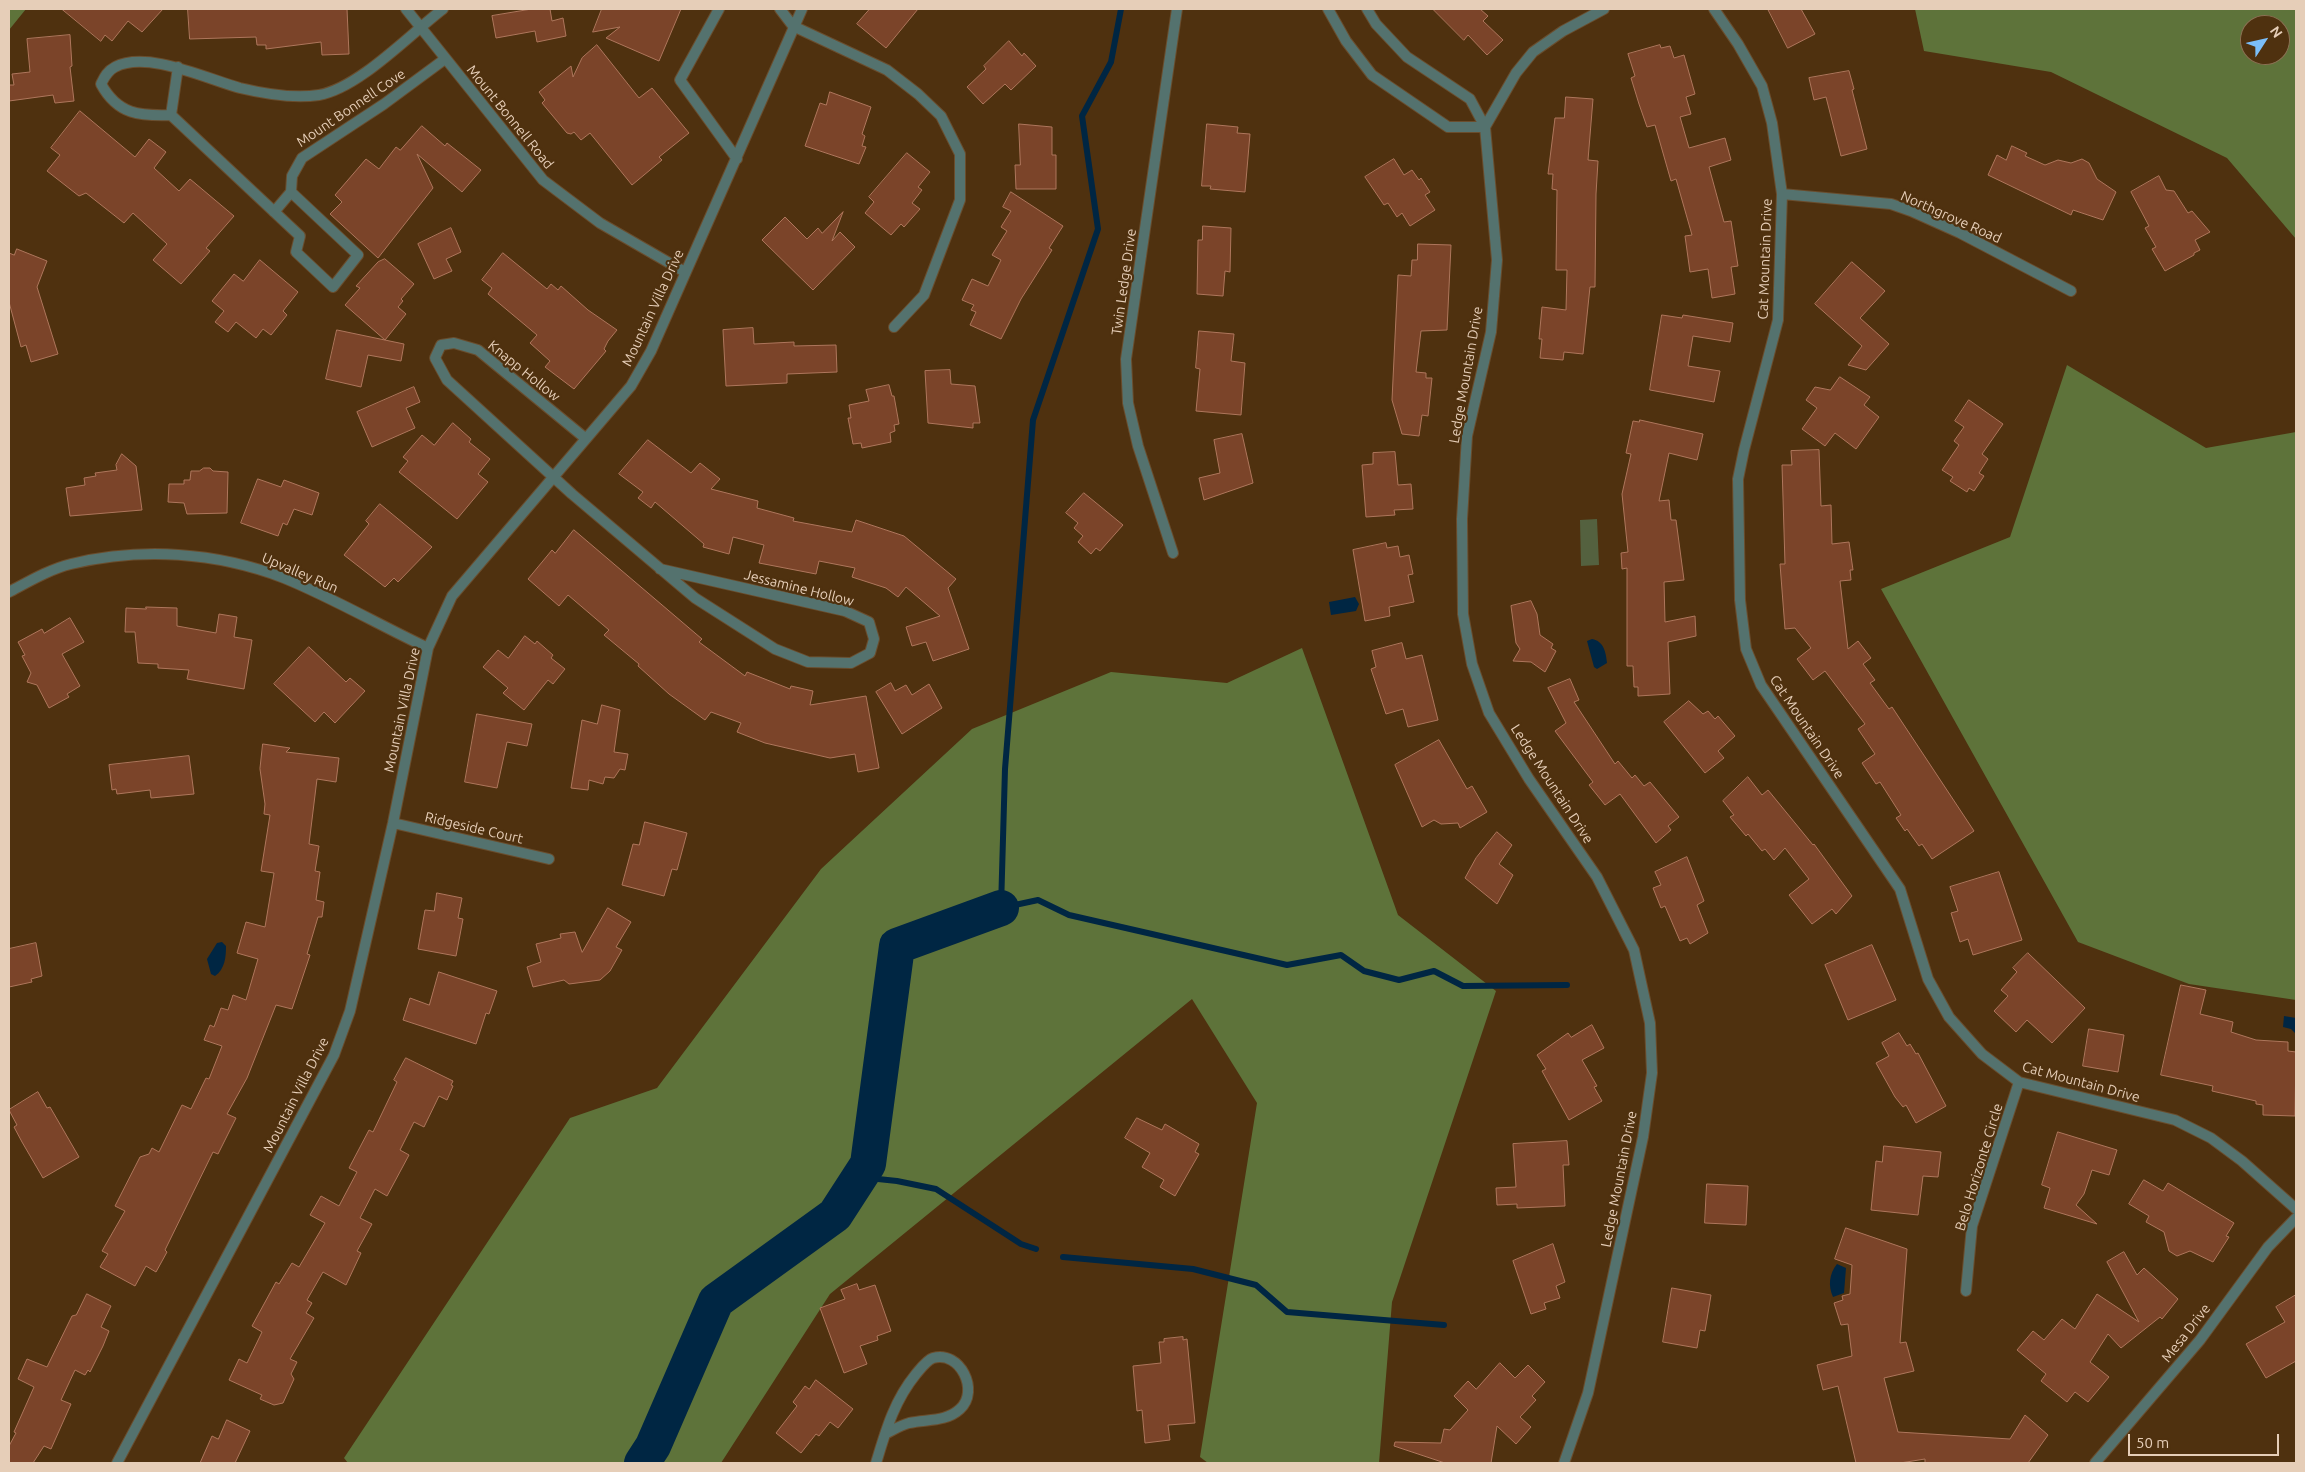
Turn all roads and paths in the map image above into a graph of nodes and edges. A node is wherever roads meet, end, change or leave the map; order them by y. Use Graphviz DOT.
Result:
graph roads {
  1 [pos="406,9"];
  2 [pos="443,9"];
  3 [pos="719,9"];
  4 [pos="780,9"];
  5 [pos="802,9"];
  6 [pos="1177,9"];
  7 [pos="1328,9"];
  8 [pos="1367,9"];
  9 [pos="1604,9"];
  10 [pos="1714,9"];
  11 [pos="420,26"];
  12 [pos="793,26"];
  13 [pos="445,59"];
  14 [pos="178,67"];
  15 [pos="171,115"];
  16 [pos="1485,127"];
  17 [pos="737,160"];
  18 [pos="291,192"];
  19 [pos="1782,194"];
  20 [pos="274,212"];
  21 [pos="685,272"];
  22 [pos="2071,291"];
  23 [pos="894,327"];
  24 [pos="585,438"];
  25 [pos="552,476"];
  26 [pos="1173,554"];
  27 [pos="660,569"];
  28 [pos="9,592"];
  29 [pos="428,648"];
  30 [pos="392,822"];
  31 [pos="549,859"];
  32 [pos="2019,1082"];
  33 [pos="2296,1208"];
  34 [pos="2296,1218"];
  35 [pos="1966,1291"];
  36 [pos="885,1434"];
  37 [pos="117,1463"];
  38 [pos="876,1463"];
  39 [pos="1564,1463"];
  40 [pos="2095,1463"];
  1 -- 11 [label="street, Mount Bonnell Road"];
  2 -- 11 [label="street, Mount Bonnell Cove"];
  3 -- 17 [label="street"];
  4 -- 12 [label="street"];
  5 -- 12 [label="street, Mountain Villa Drive"];
  6 -- 26 [label="street, Twin Ledge Drive"];
  7 -- 16 [label="street"];
  8 -- 16 [label="street"];
  9 -- 16 [label="street"];
  10 -- 19 [label="street, Cat Mountain Drive"];
  11 -- 13 [label="street, Mount Bonnell Road"];
  11 -- 14 [label="street, Mount Bonnell Cove"];
  12 -- 17 [label="street, Mountain Villa Drive"];
  12 -- 23 [label="street"];
  13 -- 18 [label="street, Mount Bonnell Cove"];
  13 -- 21 [label="street, Mount Bonnell Road"];
  14 -- 15 [label="street"];
  14 -- 15 [label="street, Mount Bonnell Cove"];
  15 -- 20 [label="street"];
  16 -- 39 [label="street, Ledge Mountain Drive"];
  17 -- 21 [label="street, Mountain Villa Drive"];
  18 -- 20 [label="street, Mount Bonnell Cove"];
  18 -- 20 [label="street"];
  19 -- 22 [label="street, Northgrove Road"];
  19 -- 32 [label="street, Cat Mountain Drive"];
  21 -- 24 [label="street, Mountain Villa Drive"];
  24 -- 25 [label="street, Mountain Villa Drive"];
  24 -- 25 [label="street, Knapp Hollow"];
  25 -- 27 [label="street, Jessamine Hollow"];
  25 -- 29 [label="street, Mountain Villa Drive"];
  27 -- 27 [label="street, Jessamine Hollow"];
  28 -- 29 [label="street, Upvalley Run"];
  29 -- 30 [label="street, Mountain Villa Drive"];
  30 -- 31 [label="street, Ridgeside Court"];
  30 -- 37 [label="street, Mountain Villa Drive"];
  32 -- 33 [label="street, Cat Mountain Drive"];
  32 -- 35 [label="street, Belo Horizonte Circle"];
  34 -- 40 [label="street, Mesa Drive"];
  36 -- 36 [label="street"];
  36 -- 38 [label="street"];
}
